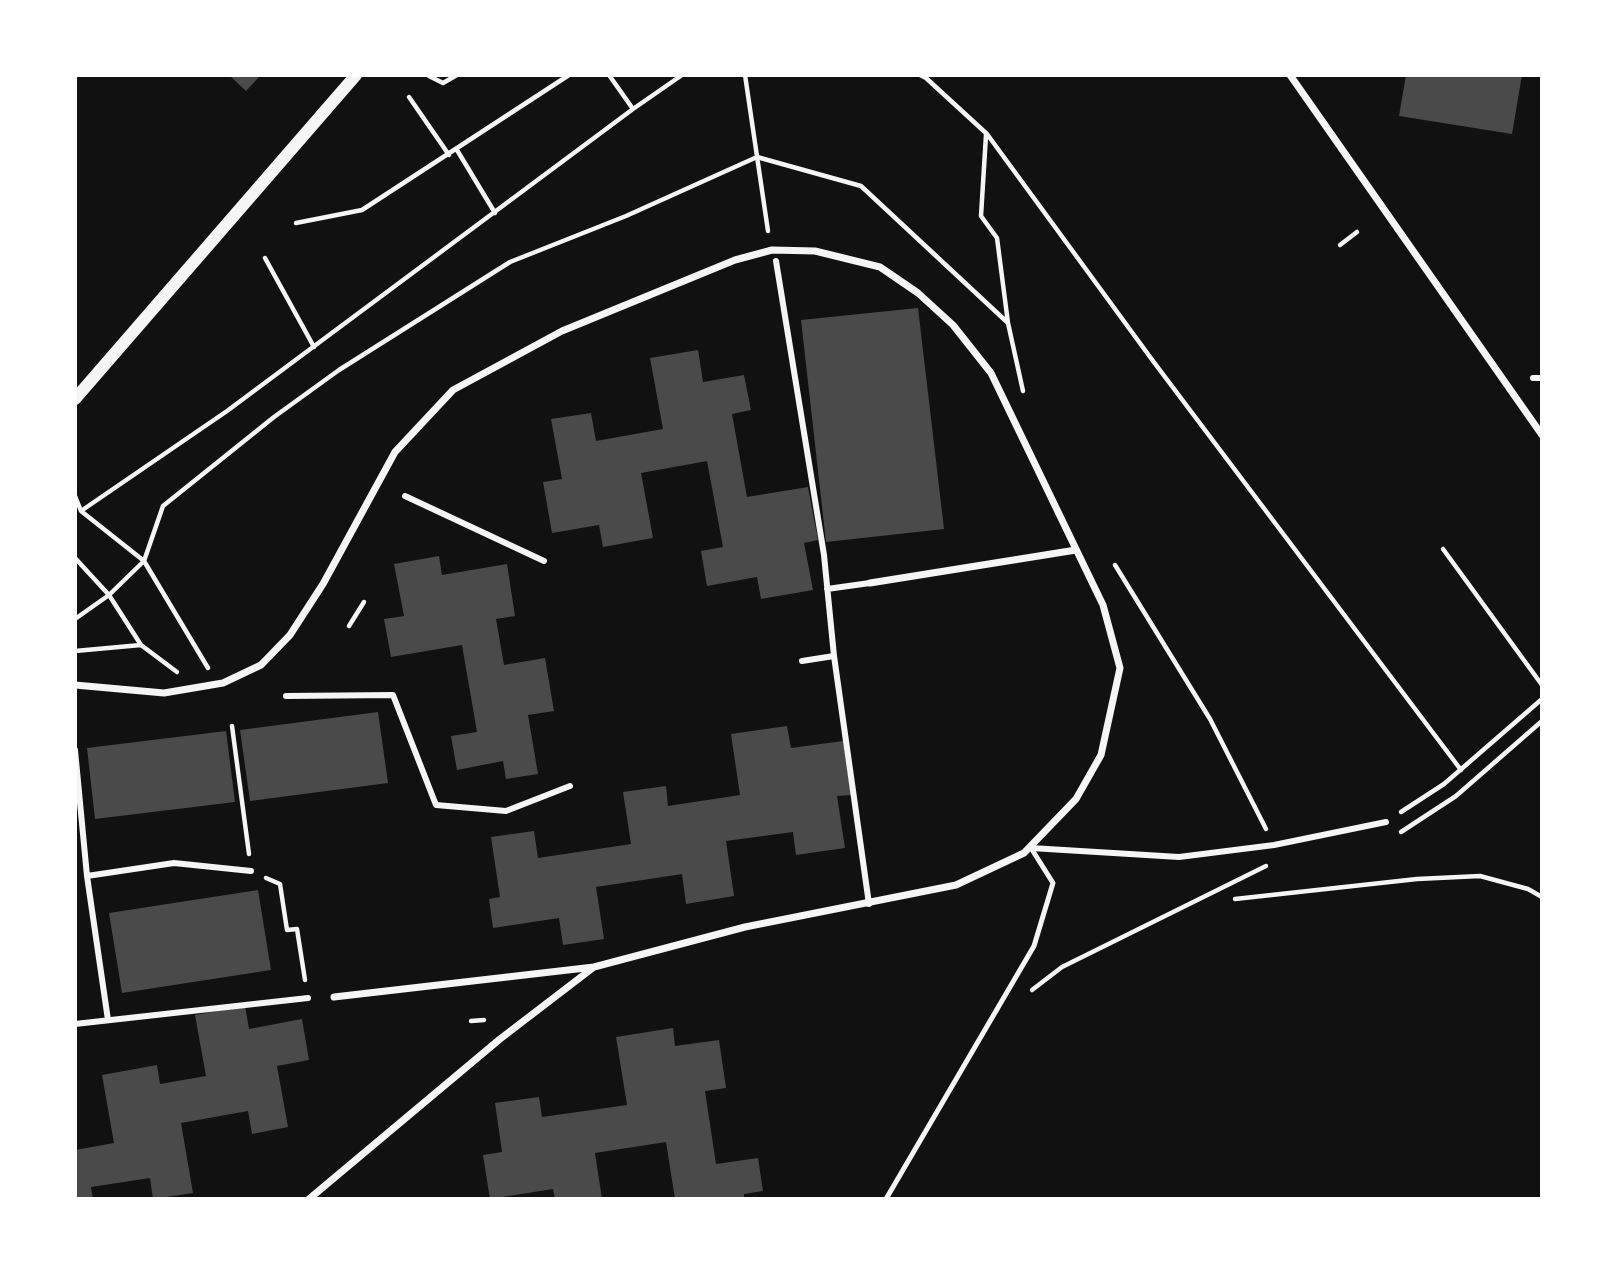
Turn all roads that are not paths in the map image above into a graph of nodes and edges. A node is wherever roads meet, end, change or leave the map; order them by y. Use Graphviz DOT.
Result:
graph roads {
  1 [pos="356,75"];
  2 [pos="1290,75"];
  3 [pos="776,261"];
  4 [pos="1534,378"];
  5 [pos="1542,378"];
  6 [pos="75,399"];
  7 [pos="1542,435"];
  8 [pos="405,496"];
  9 [pos="1076,550"];
  10 [pos="544,561"];
  11 [pos="870,583"];
  12 [pos="827,589"];
  13 [pos="834,656"];
  14 [pos="803,661"];
  15 [pos="75,685"];
  16 [pos="286,696"];
  17 [pos="75,750"];
  18 [pos="570,786"];
  19 [pos="1386,822"];
  20 [pos="1031,848"];
  21 [pos="251,871"];
  22 [pos="87,876"];
  23 [pos="869,904"];
  24 [pos="594,967"];
  25 [pos="334,997"];
  26 [pos="308,998"];
  27 [pos="108,1020"];
  28 [pos="75,1024"];
  29 [pos="309,1199"];
  30 [pos="886,1199"];
  1 -- 6 [label="street"];
  2 -- 7 [label="street"];
  3 -- 12 [label="street"];
  4 -- 5 [label="street"];
  8 -- 10 [label="street"];
  9 -- 11 [label="street"];
  9 -- 15 [label="street"];
  9 -- 20 [label="street"];
  11 -- 12 [label="street"];
  12 -- 13 [label="street"];
  13 -- 14 [label="street"];
  13 -- 23 [label="street"];
  16 -- 18 [label="street"];
  17 -- 22 [label="street"];
  19 -- 20 [label="street"];
  20 -- 23 [label="street"];
  20 -- 30 [label="lane"];
  21 -- 22 [label="street"];
  22 -- 27 [label="street"];
  23 -- 24 [label="street"];
  24 -- 25 [label="street"];
  24 -- 29 [label="street"];
  26 -- 27 [label="street"];
  27 -- 28 [label="street"];
}
